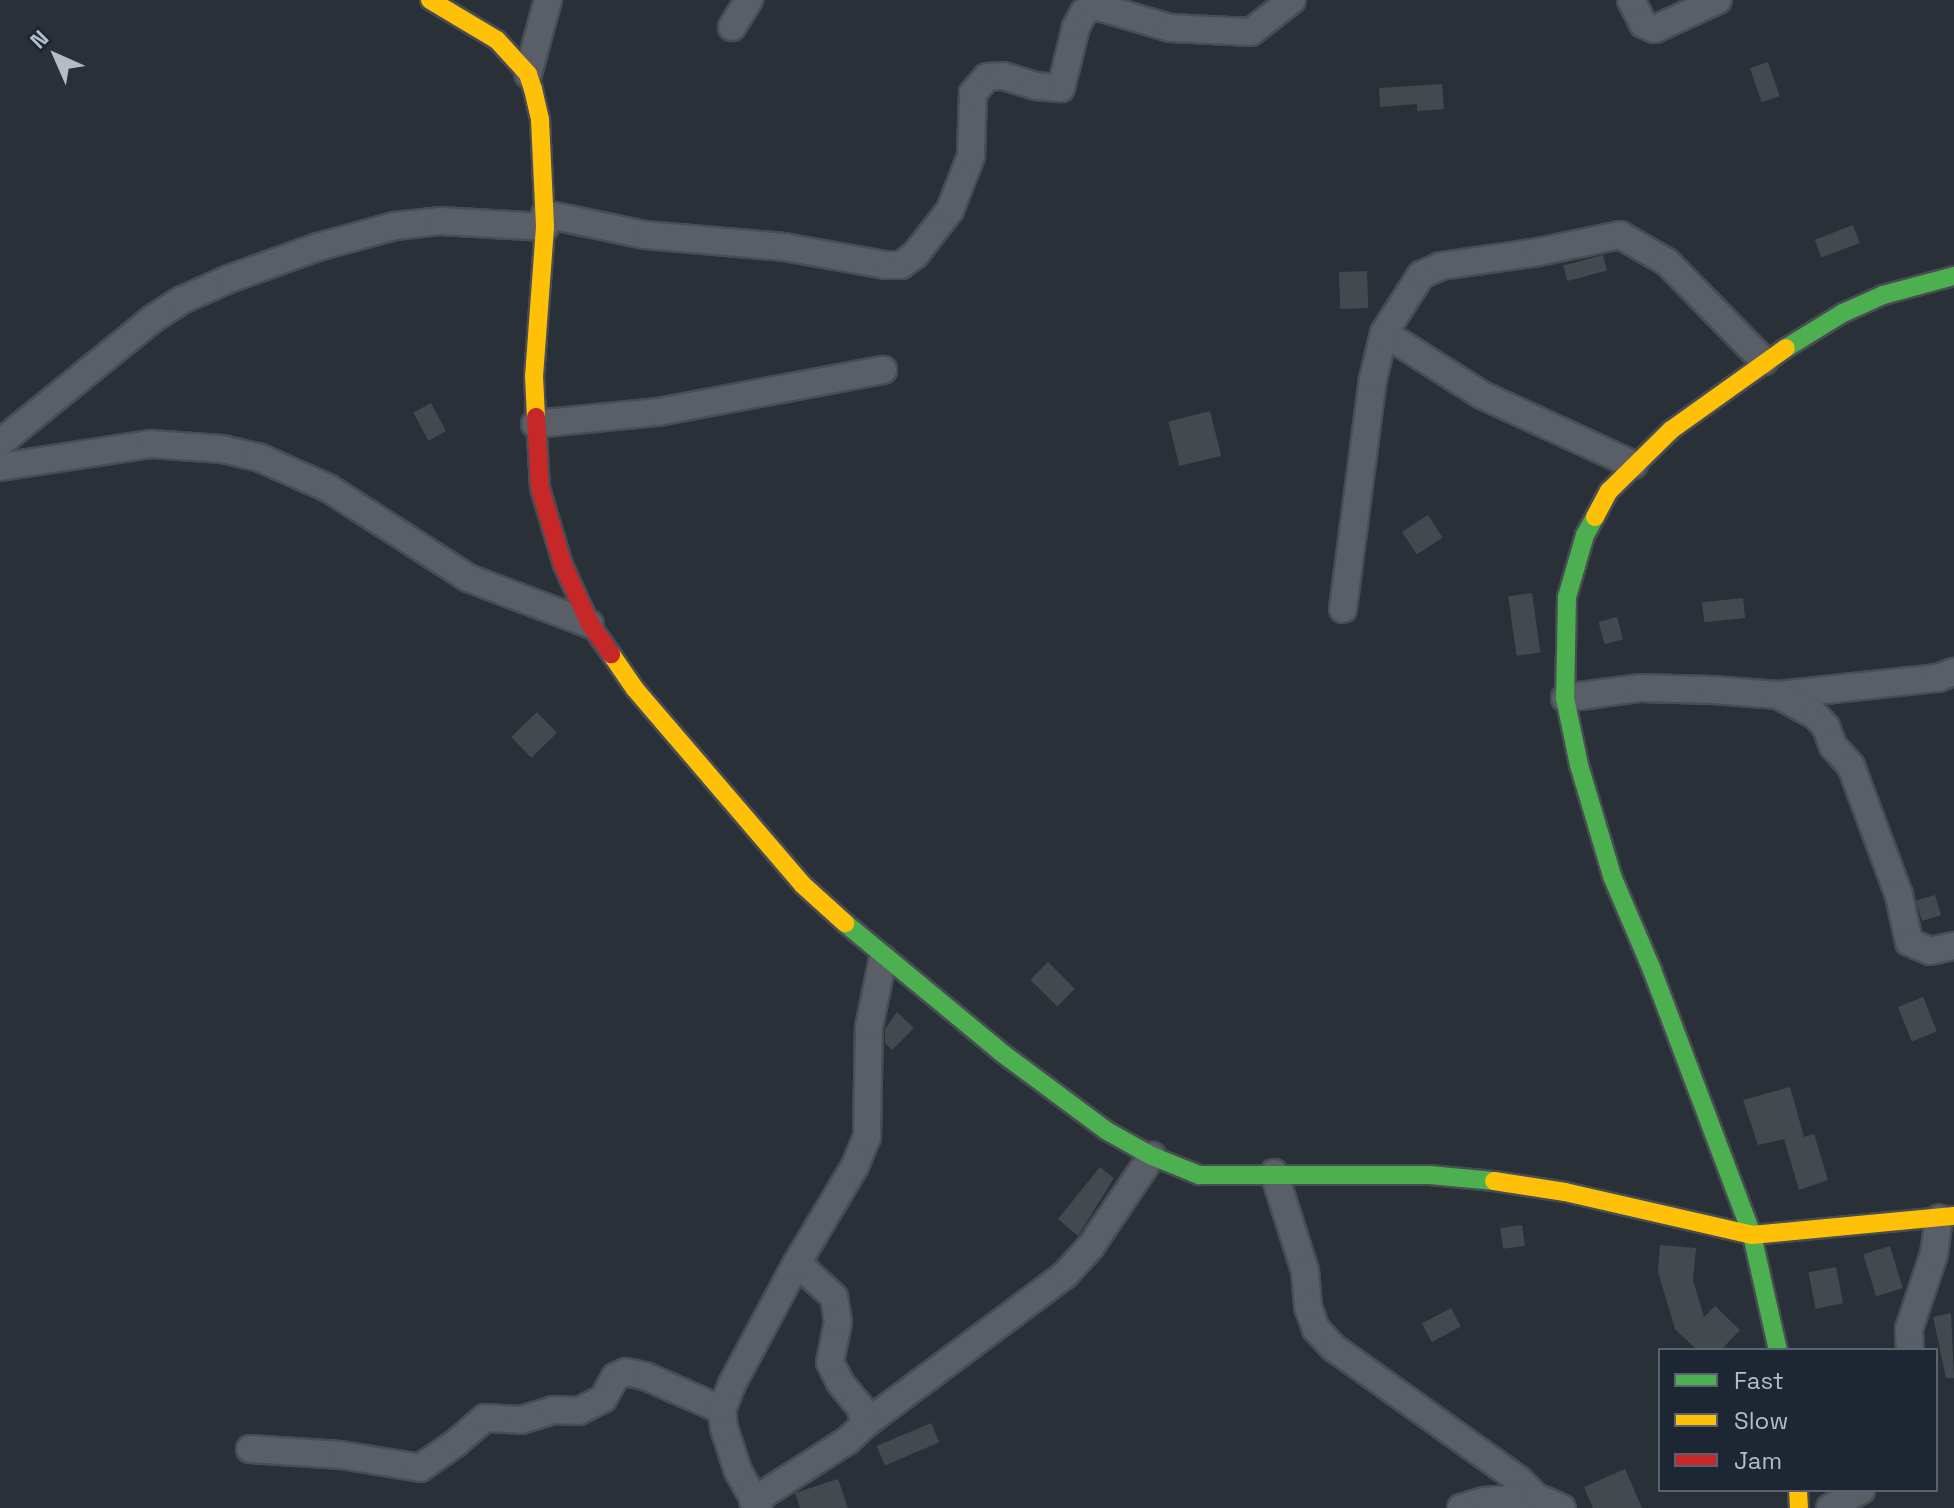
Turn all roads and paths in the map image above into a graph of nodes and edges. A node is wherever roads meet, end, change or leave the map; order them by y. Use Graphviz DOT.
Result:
graph roads {
  1 [pos="430,0"];
  2 [pos="548,0"];
  3 [pos="749,0"];
  4 [pos="1292,0"];
  5 [pos="1631,0"];
  6 [pos="1718,0"];
  7 [pos="732,27"];
  8 [pos="528,74"];
  9 [pos="545,220"];
  10 [pos="1954,276"];
  11 [pos="1384,333"];
  12 [pos="1764,361"];
  13 [pos="883,370"];
  14 [pos="535,424"];
  15 [pos="0,443"];
  16 [pos="1634,465"];
  17 [pos="0,467"];
  18 [pos="1343,609"];
  19 [pos="590,624"];
  20 [pos="1954,672"];
  21 [pos="1778,695"];
  22 [pos="1565,698"];
  23 [pos="1954,946"];
  24 [pos="883,958"];
  25 [pos="1152,1156"];
  26 [pos="1274,1173"];
  27 [pos="1946,1217"];
  28 [pos="1752,1235"];
  29 [pos="797,1263"];
  30 [pos="1778,1348"];
  31 [pos="1910,1348"];
  32 [pos="722,1410"];
  33 [pos="865,1424"];
  34 [pos="250,1449"];
  35 [pos="1858,1492"];
  36 [pos="1536,1497"];
  37 [pos="756,1504"];
  38 [pos="1461,1508"];
  39 [pos="1562,1508"];
  40 [pos="1830,1508"];
  1 -- 8 [label="street"];
  2 -- 8 [label="street"];
  3 -- 7 [label="street"];
  4 -- 9 [label="street"];
  5 -- 6 [label="street"];
  8 -- 9 [label="street"];
  9 -- 14 [label="street"];
  9 -- 15 [label="street"];
  10 -- 12 [label="street"];
  11 -- 12 [label="street"];
  11 -- 16 [label="street"];
  11 -- 18 [label="street"];
  12 -- 16 [label="street"];
  13 -- 14 [label="street"];
  14 -- 19 [label="street"];
  16 -- 22 [label="street"];
  17 -- 19 [label="street"];
  19 -- 24 [label="street"];
  20 -- 21 [label="street"];
  21 -- 22 [label="street"];
  21 -- 23 [label="street"];
  22 -- 28 [label="street"];
  24 -- 25 [label="street"];
  24 -- 29 [label="street"];
  25 -- 26 [label="street"];
  25 -- 33 [label="street"];
  26 -- 28 [label="street"];
  26 -- 36 [label="street"];
  27 -- 28 [label="street"];
  27 -- 31 [label="street"];
  28 -- 30 [label="street"];
  29 -- 32 [label="street"];
  29 -- 33 [label="street"];
  32 -- 34 [label="street"];
  32 -- 37 [label="street"];
  33 -- 37 [label="street"];
  35 -- 40 [label="street"];
  36 -- 38 [label="street"];
  36 -- 39 [label="street"];
}
